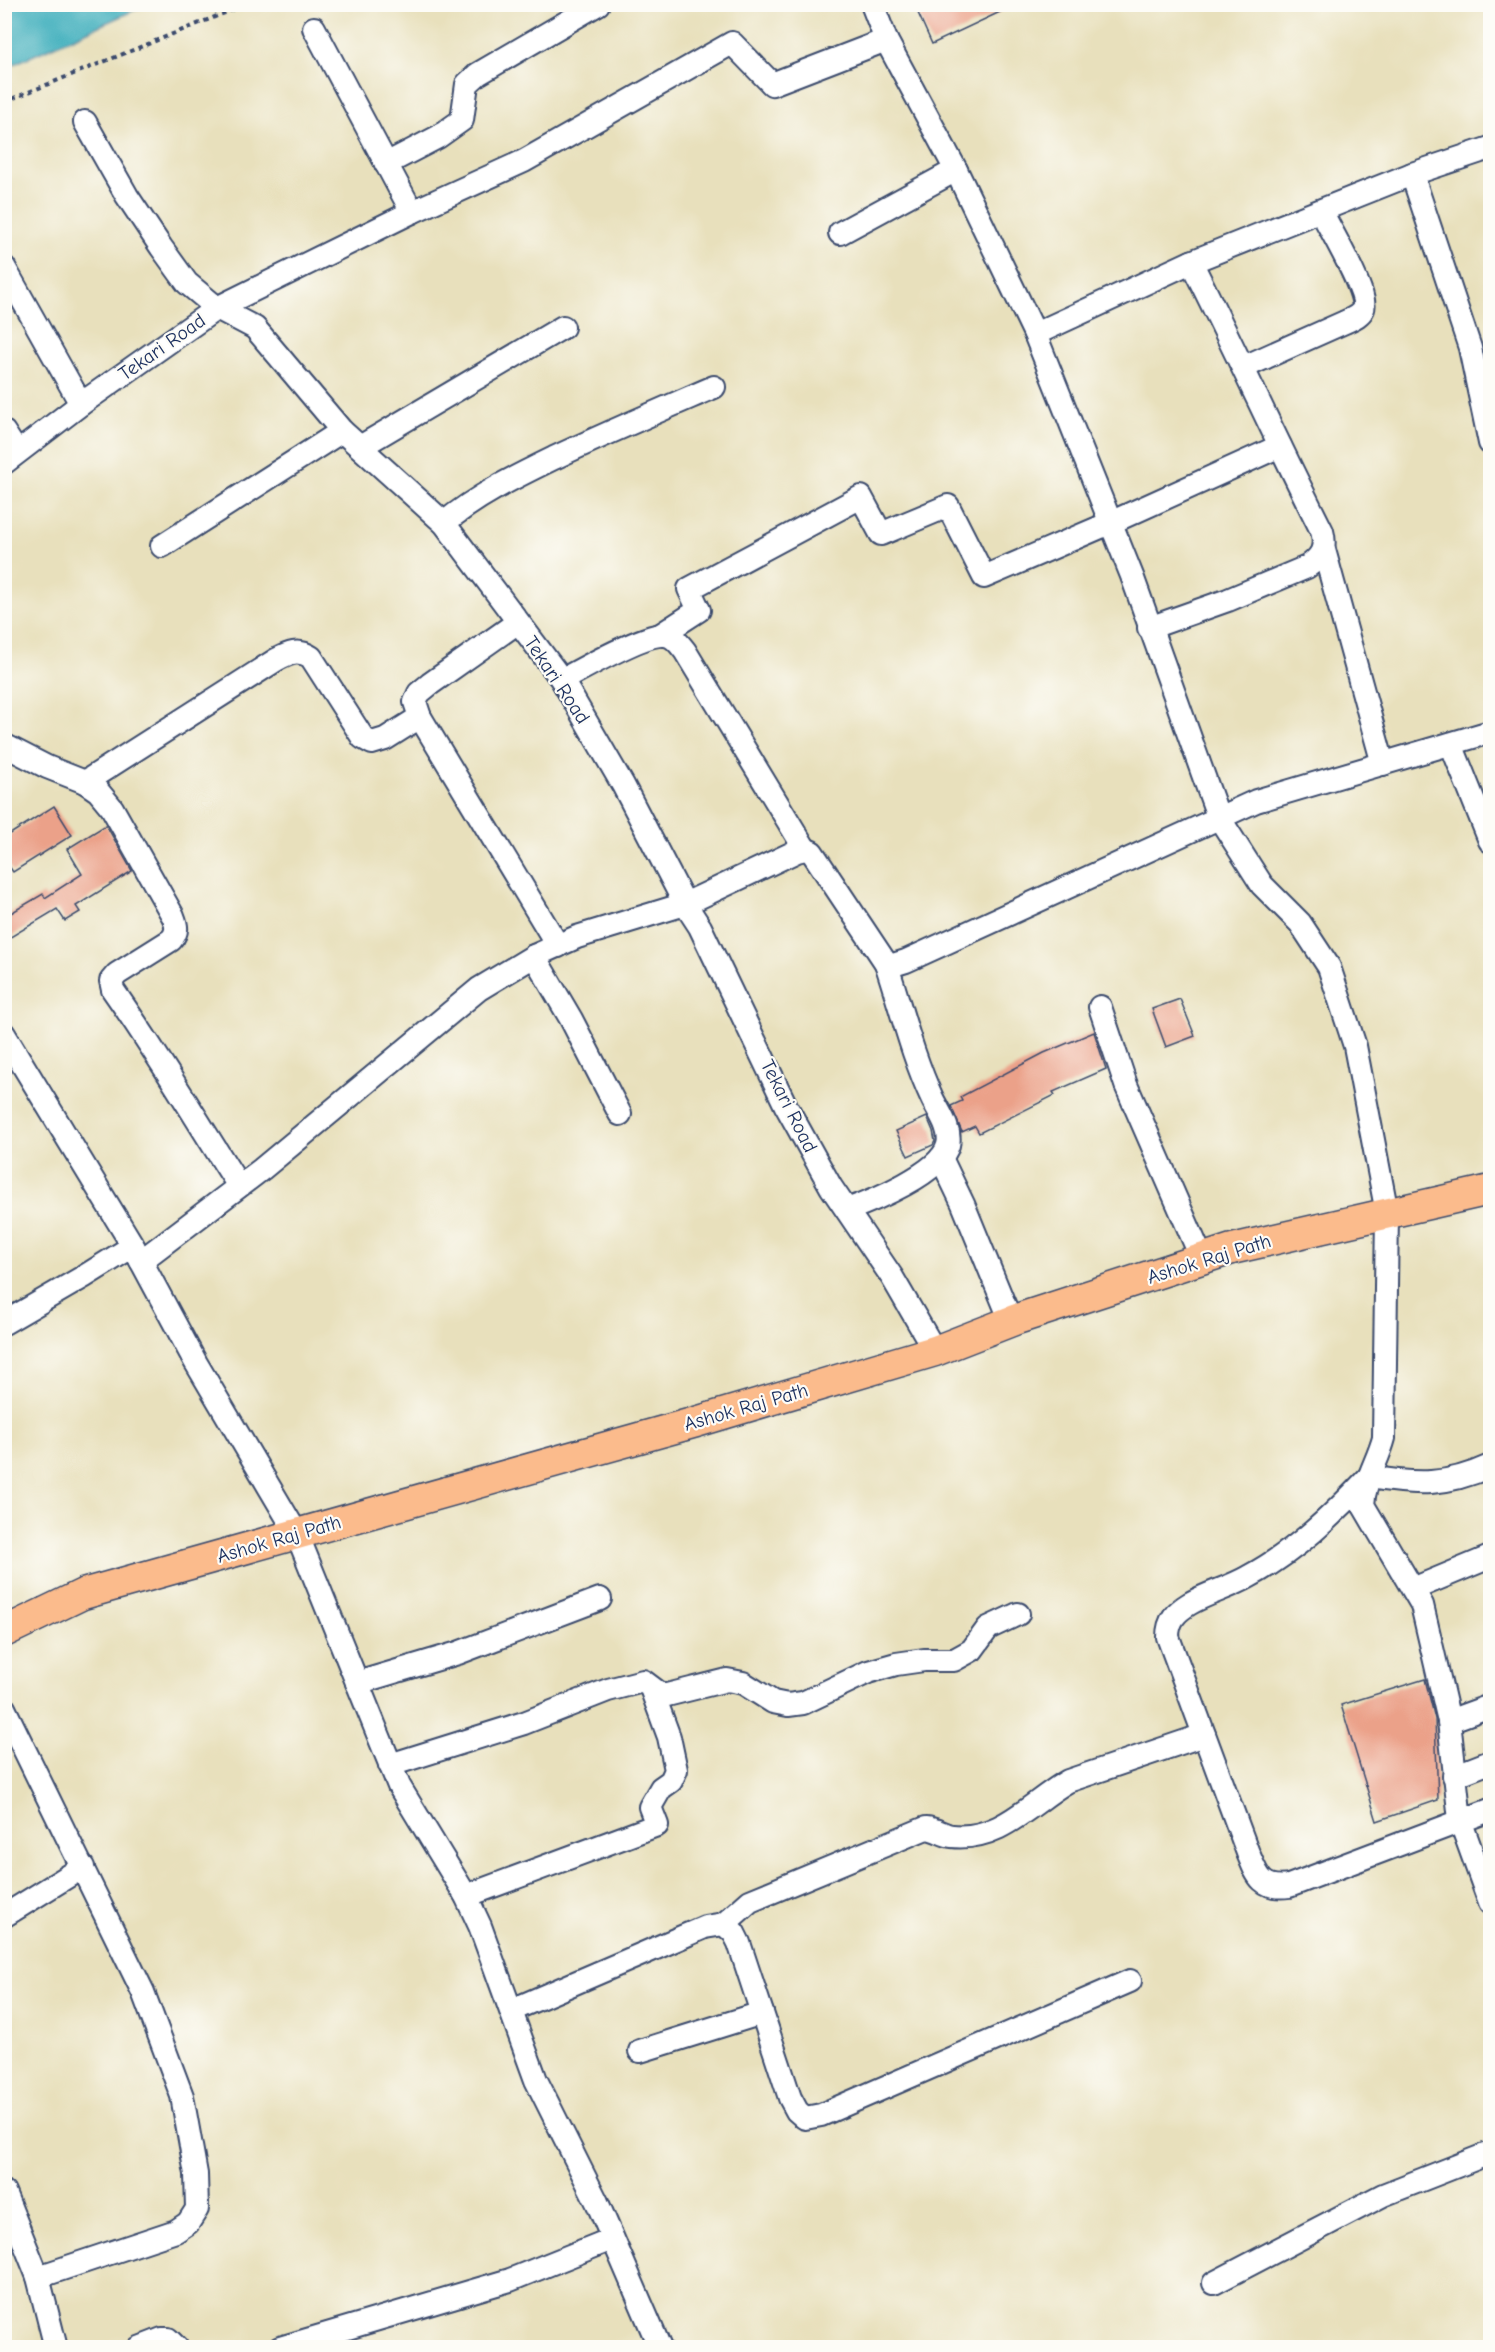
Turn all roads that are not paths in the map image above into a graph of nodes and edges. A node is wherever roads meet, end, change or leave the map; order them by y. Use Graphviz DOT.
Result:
graph roads {
  1 [pos="598,4"];
  2 [pos="872,4"];
  3 [pos="314,28"];
  4 [pos="886,40"];
  5 [pos="85,122"];
  6 [pos="1491,148"];
  7 [pos="386,164"];
  8 [pos="956,170"];
  9 [pos="1412,174"];
  10 [pos="1321,211"];
  11 [pos="411,212"];
  12 [pos="840,233"];
  13 [pos="1191,262"];
  14 [pos="4,267"];
  15 [pos="217,308"];
  16 [pos="563,327"];
  17 [pos="1035,334"];
  18 [pos="1244,367"];
  19 [pos="714,387"];
  20 [pos="81,404"];
  21 [pos="342,431"];
  22 [pos="4,432"];
  23 [pos="1490,432"];
  24 [pos="1280,446"];
  25 [pos="360,447"];
  26 [pos="11,458"];
  27 [pos="444,523"];
  28 [pos="1110,523"];
  29 [pos="162,546"];
  30 [pos="1324,550"];
  31 [pos="518,622"];
  32 [pos="1149,628"];
  33 [pos="662,634"];
  34 [pos="562,680"];
  35 [pos="420,717"];
  36 [pos="1491,732"];
  37 [pos="1451,744"];
  38 [pos="4,745"];
  39 [pos="1383,764"];
  40 [pos="85,782"];
  41 [pos="1218,816"];
  42 [pos="1491,841"];
  43 [pos="805,849"];
  44 [pos="685,904"];
  45 [pos="558,946"];
  46 [pos="534,956"];
  47 [pos="886,963"];
  48 [pos="1100,1007"];
  49 [pos="4,1034"];
  50 [pos="620,1114"];
  51 [pos="941,1158"];
  52 [pos="239,1186"];
  53 [pos="1491,1190"];
  54 [pos="847,1210"];
  55 [pos="1387,1214"];
  56 [pos="137,1253"];
  57 [pos="1203,1259"];
  58 [pos="1011,1321"];
  59 [pos="4,1323"];
  60 [pos="935,1352"];
  61 [pos="1491,1466"];
  62 [pos="1369,1477"];
  63 [pos="297,1534"];
  64 [pos="1491,1557"];
  65 [pos="1413,1589"];
  66 [pos="600,1599"];
  67 [pos="1018,1614"];
  68 [pos="4,1632"];
  69 [pos="357,1683"];
  70 [pos="651,1688"];
  71 [pos="1491,1706"];
  72 [pos="4,1708"];
  73 [pos="1449,1721"];
  74 [pos="1204,1735"];
  75 [pos="1491,1762"];
  76 [pos="390,1765"];
  77 [pos="1454,1776"];
  78 [pos="1491,1810"];
  79 [pos="1460,1820"];
  80 [pos="83,1868"];
  81 [pos="466,1896"];
  82 [pos="1491,1903"];
  83 [pos="4,1917"];
  84 [pos="724,1924"];
  85 [pos="1130,1981"];
  86 [pos="512,2010"];
  87 [pos="762,2013"];
  88 [pos="640,2050"];
  89 [pos="1491,2153"];
  90 [pos="4,2192"];
  91 [pos="612,2239"];
  92 [pos="38,2277"];
  93 [pos="1214,2283"];
  94 [pos="56,2348"];
  95 [pos="139,2348"];
  96 [pos="177,2348"];
  97 [pos="280,2348"];
  98 [pos="660,2348"];
  1 -- 7 [label="street"];
  2 -- 4 [label="street"];
  3 -- 7 [label="street"];
  4 -- 8 [label="street"];
  4 -- 11 [label="street"];
  5 -- 15 [label="street"];
  6 -- 9 [label="street"];
  7 -- 11 [label="street"];
  8 -- 12 [label="street"];
  8 -- 17 [label="street"];
  9 -- 10 [label="street"];
  9 -- 23 [label="street"];
  10 -- 13 [label="street"];
  10 -- 18 [label="street"];
  11 -- 15 [label="street"];
  13 -- 17 [label="street"];
  13 -- 18 [label="street"];
  14 -- 20 [label="street"];
  15 -- 20 [label="street, Tekari Road"];
  15 -- 21 [label="street, Tekari Road"];
  16 -- 25 [label="street"];
  17 -- 28 [label="street"];
  18 -- 24 [label="street"];
  19 -- 27 [label="street"];
  20 -- 26 [label="street, Tekari Road"];
  21 -- 25 [label="street, Tekari Road"];
  21 -- 29 [label="street"];
  22 -- 26 [label="street"];
  24 -- 28 [label="street"];
  24 -- 30 [label="street"];
  25 -- 27 [label="street, Tekari Road"];
  27 -- 31 [label="street, Tekari Road"];
  28 -- 32 [label="street"];
  28 -- 33 [label="street"];
  30 -- 32 [label="street"];
  30 -- 39 [label="street"];
  31 -- 34 [label="street, Tekari Road"];
  31 -- 35 [label="street"];
  32 -- 41 [label="street"];
  33 -- 34 [label="street"];
  33 -- 43 [label="street"];
  34 -- 44 [label="street, Tekari Road"];
  35 -- 40 [label="street"];
  35 -- 45 [label="street"];
  36 -- 37 [label="street"];
  37 -- 39 [label="street"];
  37 -- 42 [label="street"];
  38 -- 40 [label="street"];
  39 -- 41 [label="street"];
  40 -- 52 [label="street"];
  41 -- 47 [label="street"];
  41 -- 55 [label="street"];
  43 -- 44 [label="street"];
  43 -- 47 [label="street"];
  44 -- 45 [label="street"];
  44 -- 54 [label="street, Tekari Road"];
  45 -- 46 [label="street"];
  46 -- 50 [label="street"];
  46 -- 52 [label="street"];
  47 -- 51 [label="street"];
  48 -- 57 [label="street"];
  49 -- 56 [label="street"];
  51 -- 54 [label="street"];
  51 -- 58 [label="street"];
  52 -- 56 [label="street"];
  53 -- 55 [label="main road, Ashok Raj Path"];
  54 -- 60 [label="street, Tekari Road"];
  55 -- 57 [label="main road, Ashok Raj Path"];
  55 -- 62 [label="street"];
  56 -- 59 [label="street"];
  56 -- 63 [label="street"];
  57 -- 58 [label="main road, Ashok Raj Path"];
  58 -- 60 [label="main road, Ashok Raj Path"];
  60 -- 63 [label="main road, Ashok Raj Path"];
  61 -- 62 [label="street"];
  62 -- 65 [label="street"];
  62 -- 74 [label="street"];
  63 -- 68 [label="main road, Ashok Raj Path"];
  63 -- 69 [label="street"];
  64 -- 65 [label="street"];
  65 -- 73 [label="street"];
  66 -- 69 [label="street"];
  67 -- 70 [label="street"];
  69 -- 76 [label="street"];
  70 -- 76 [label="street"];
  70 -- 81 [label="street"];
  71 -- 73 [label="street"];
  72 -- 80 [label="street"];
  73 -- 77 [label="street"];
  74 -- 79 [label="street"];
  74 -- 84 [label="street"];
  75 -- 77 [label="street"];
  76 -- 81 [label="street"];
  77 -- 79 [label="street"];
  78 -- 79 [label="street"];
  79 -- 82 [label="street"];
  80 -- 83 [label="street"];
  80 -- 92 [label="street"];
  81 -- 86 [label="street"];
  84 -- 86 [label="street"];
  84 -- 87 [label="street"];
  85 -- 87 [label="street"];
  86 -- 91 [label="street"];
  87 -- 88 [label="street"];
  89 -- 93 [label="street"];
  90 -- 92 [label="street"];
  91 -- 97 [label="street"];
  91 -- 98 [label="street"];
  92 -- 94 [label="street"];
  95 -- 96 [label="street"];
}
